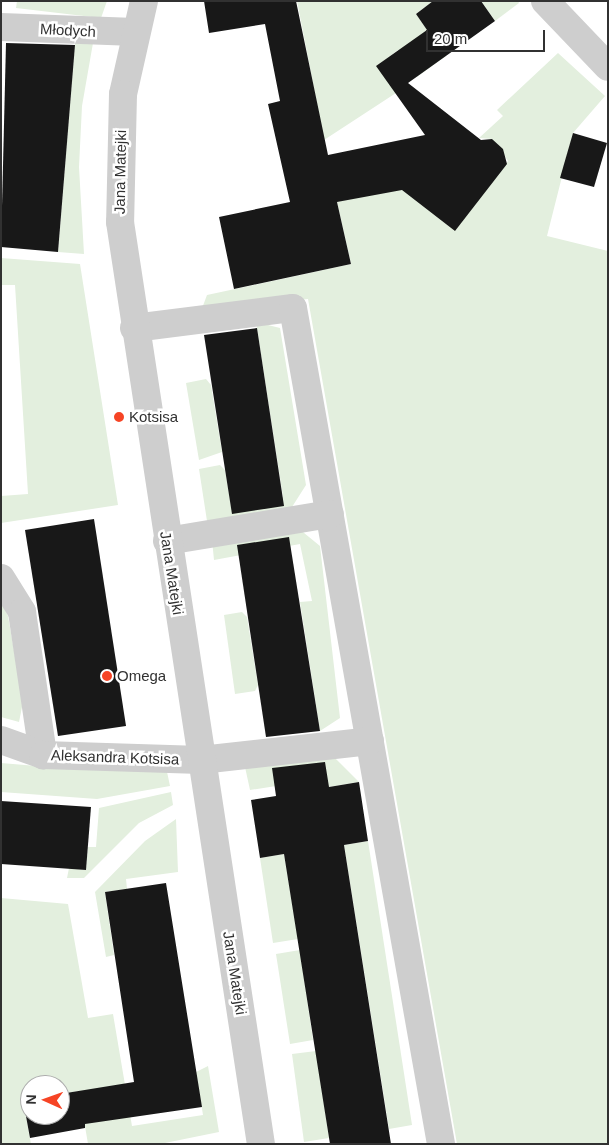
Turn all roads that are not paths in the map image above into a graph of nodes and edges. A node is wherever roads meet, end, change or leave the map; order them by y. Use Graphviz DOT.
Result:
graph roads {
  1 [pos="144,1"];
  2 [pos="545,1"];
  3 [pos="1,27"];
  4 [pos="135,32"];
  5 [pos="608,67"];
  6 [pos="134,328"];
  7 [pos="330,514"];
  8 [pos="167,541"];
  9 [pos="1,578"];
  10 [pos="1,740"];
  11 [pos="370,741"];
  12 [pos="43,755"];
  13 [pos="202,760"];
  14 [pos="261,1144"];
  15 [pos="441,1144"];
  1 -- 4 [label="street, Jana Matejki"];
  2 -- 5 [label="street"];
  3 -- 4 [label="street, Młodych"];
  4 -- 6 [label="street, Jana Matejki"];
  6 -- 7 [label="street"];
  6 -- 8 [label="street, Jana Matejki"];
  7 -- 8 [label="street"];
  7 -- 11 [label="street"];
  8 -- 13 [label="street, Jana Matejki"];
  9 -- 12 [label="street"];
  10 -- 12 [label="street, Aleksandra Kotsisa"];
  11 -- 13 [label="street, Aleksandra Kotsisa"];
  11 -- 15 [label="street"];
  12 -- 13 [label="street, Aleksandra Kotsisa"];
  13 -- 14 [label="street, Jana Matejki"];
}
